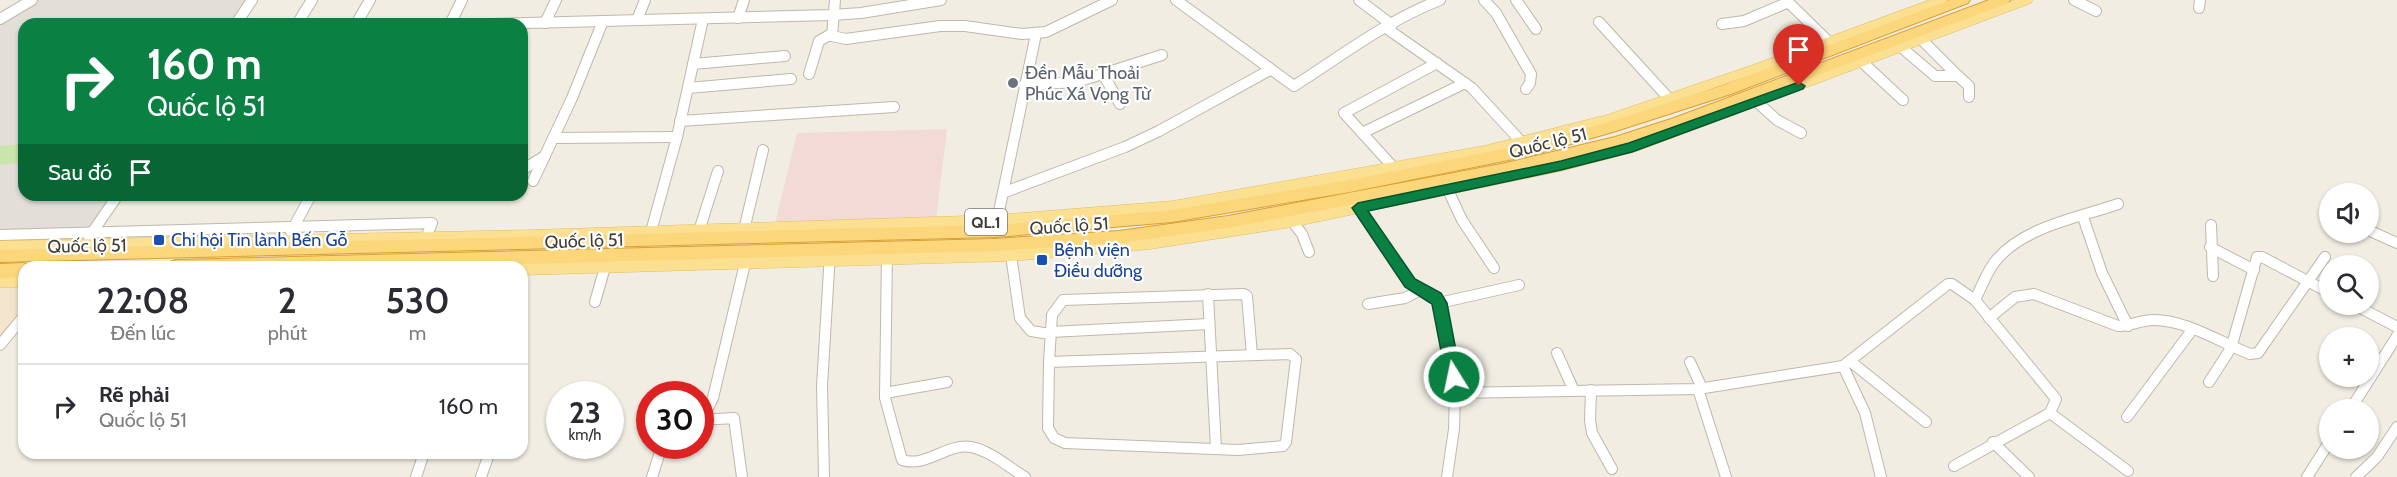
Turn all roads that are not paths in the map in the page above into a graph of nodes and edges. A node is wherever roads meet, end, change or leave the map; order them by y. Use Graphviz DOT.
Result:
graph roads {
  1 [pos="32,0"];
  2 [pos="252,0"];
  3 [pos="312,0"];
  4 [pos="370,0"];
  5 [pos="462,0"];
  6 [pos="556,0"];
  7 [pos="645,0"];
  8 [pos="744,0"];
  9 [pos="834,0"];
  10 [pos="941,0"];
  11 [pos="1112,0"];
  12 [pos="1176,0"];
  13 [pos="1359,0"];
  14 [pos="1440,0"];
  15 [pos="1484,0"];
  16 [pos="1516,0"];
  17 [pos="1942,0"];
  18 [pos="1964,0"];
  19 [pos="2003,0"];
  20 [pos="2026,0"];
  21 [pos="2074,0"];
  22 [pos="1788,1"];
  23 [pos="896,4"];
  24 [pos="2096,11"];
  25 [pos="1982,13"];
  26 [pos="832,15"];
  27 [pos="240,18"];
  28 [pos="301,18"];
  29 [pos="360,18"];
  30 [pos="453,18"];
  31 [pos="738,18"];
  32 [pos="0,19"];
  33 [pos="703,19"];
  34 [pos="637,20"];
  35 [pos="603,21"];
  36 [pos="1599,22"];
  37 [pos="545,23"];
  38 [pos="1722,24"];
  39 [pos="528,26"];
  40 [pos="1389,26"];
  41 [pos="1536,29"];
  42 [pos="831,34"];
  43 [pos="1036,34"];
  44 [pos="1922,40"];
  45 [pos="1829,46"];
  46 [pos="1901,47"];
  47 [pos="1162,55"];
  48 [pos="785,56"];
  49 [pos="1859,58"];
  50 [pos="1437,63"];
  51 [pos="693,64"];
  52 [pos="1270,70"];
  53 [pos="809,74"];
  54 [pos="1103,74"];
  55 [pos="1958,76"];
  56 [pos="791,79"];
  57 [pos="1465,83"];
  58 [pos="1024,85"];
  59 [pos="688,88"];
  60 [pos="1526,89"];
  61 [pos="1969,97"];
  62 [pos="1903,100"];
  63 [pos="1757,102"];
  64 [pos="1672,103"];
  65 [pos="1120,104"];
  66 [pos="894,107"];
  67 [pos="680,121"];
  68 [pos="1801,133"];
  69 [pos="1362,134"];
  70 [pos="677,137"];
  71 [pos="553,138"];
  72 [pos="1526,146"];
  73 [pos="763,150"];
  74 [pos="545,156"];
  75 [pos="528,165"];
  76 [pos="1394,168"];
  77 [pos="718,171"];
  78 [pos="1480,178"];
  79 [pos="532,181"];
  80 [pos="1448,189"];
  81 [pos="1005,192"];
  82 [pos="1352,192"];
  83 [pos="114,201"];
  84 [pos="308,201"];
  85 [pos="2118,204"];
  86 [pos="2083,217"];
  87 [pos="1292,220"];
  88 [pos="2211,225"];
  89 [pos="293,227"];
  90 [pos="744,230"];
  91 [pos="699,231"];
  92 [pos="0,235"];
  93 [pos="2379,235"];
  94 [pos="650,236"];
  95 [pos="426,238"];
  96 [pos="994,238"];
  97 [pos="285,241"];
  98 [pos="2397,243"];
  99 [pos="84,244"];
  100 [pos="2210,247"];
  101 [pos="0,248"];
  102 [pos="1309,252"];
  103 [pos="887,253"];
  104 [pos="830,255"];
  105 [pos="1011,255"];
  106 [pos="0,256"];
  107 [pos="747,257"];
  108 [pos="528,261"];
  109 [pos="2319,266"];
  110 [pos="605,267"];
  111 [pos="1494,268"];
  112 [pos="528,269"];
  113 [pos="2254,270"];
  114 [pos="0,271"];
  115 [pos="2213,276"];
  116 [pos="16,278"];
  117 [pos="2308,282"];
  118 [pos="1519,285"];
  119 [pos="2319,288"];
  120 [pos="1421,290"];
  121 [pos="1208,294"];
  122 [pos="1975,300"];
  123 [pos="595,302"];
  124 [pos="1439,303"];
  125 [pos="1368,304"];
  126 [pos="2374,315"];
  127 [pos="1989,318"];
  128 [pos="1209,324"];
  129 [pos="2128,326"];
  130 [pos="2397,327"];
  131 [pos="18,328"];
  132 [pos="2192,330"];
  133 [pos="1050,333"];
  134 [pos="2397,336"];
  135 [pos="0,345"];
  136 [pos="2231,348"];
  137 [pos="1557,352"];
  138 [pos="1252,355"];
  139 [pos="1211,357"];
  140 [pos="1049,362"];
  141 [pos="1690,362"];
  142 [pos="1846,364"];
  143 [pos="947,382"];
  144 [pos="2209,382"];
  145 [pos="1700,388"];
  146 [pos="1591,390"];
  147 [pos="1574,391"];
  148 [pos="885,393"];
  149 [pos="1455,393"];
  150 [pos="714,394"];
  151 [pos="2357,399"];
  152 [pos="2050,413"];
  153 [pos="2127,417"];
  154 [pos="714,419"];
  155 [pos="1926,422"];
  156 [pos="2397,427"];
  157 [pos="1994,442"];
  158 [pos="1216,449"];
  159 [pos="2319,458"];
  160 [pos="422,459"];
  161 [pos="487,459"];
  162 [pos="658,459"];
  163 [pos="1954,466"];
  164 [pos="1612,469"];
  165 [pos="2128,471"];
  166 [pos="416,477"];
  167 [pos="481,477"];
  168 [pos="652,477"];
  169 [pos="741,477"];
  170 [pos="824,477"];
  171 [pos="1024,477"];
  172 [pos="1447,477"];
  173 [pos="1726,477"];
  174 [pos="1881,477"];
  175 [pos="2029,477"];
  176 [pos="2307,477"];
  177 [pos="2356,477"];
  1 -- 32 [label="street"];
  2 -- 27 [label="street"];
  3 -- 28 [label="street"];
  4 -- 29 [label="street"];
  5 -- 30 [label="street"];
  6 -- 37 [label="street"];
  7 -- 34 [label="street"];
  8 -- 31 [label="street"];
  9 -- 26 [label="street"];
  10 -- 23 [label="street"];
  11 -- 43 [label="street"];
  12 -- 52 [label="street"];
  13 -- 40 [label="street"];
  14 -- 40 [label="street"];
  15 -- 60 [label="street"];
  16 -- 41 [label="street"];
  17 -- 45 [label="main road, Quốc lộ 51 / QL.1"];
  18 -- 45 [label="highway, Quốc lộ 51 / QL.1"];
  19 -- 25 [label="highway, Quốc lộ 51 / QL.1"];
  20 -- 25 [label="main road, Quốc lộ 51 / QL.1"];
  21 -- 24 [label="street"];
  22 -- 38 [label="street"];
  22 -- 45 [label="street"];
  23 -- 26 [label="street"];
  25 -- 44 [label="main road, Quốc lộ 51 / QL.1"];
  25 -- 49 [label="highway, Quốc lộ 51 / QL.1"];
  26 -- 31 [label="street"];
  26 -- 42 [label="street"];
  31 -- 33 [label="street"];
  33 -- 34 [label="street"];
  33 -- 51 [label="street"];
  34 -- 35 [label="street"];
  35 -- 37 [label="street"];
  35 -- 71 [label="street"];
  36 -- 64 [label="street"];
  37 -- 39 [label="street"];
  40 -- 50 [label="street"];
  40 -- 52 [label="street"];
  42 -- 43 [label="street"];
  42 -- 53 [label="street"];
  43 -- 58 [label="street"];
  44 -- 46 [label="main road, Quốc lộ 51 / QL.1"];
  44 -- 55 [label="street"];
  45 -- 64 [label="highway, Quốc lộ 51 / QL.1"];
  46 -- 49 [label="main road, Quốc lộ 51 / QL.1"];
  46 -- 55 [label="street"];
  47 -- 54 [label="street"];
  48 -- 51 [label="street"];
  49 -- 62 [label="street"];
  49 -- 63 [label="main road, Quốc lộ 51 / QL.1"];
  49 -- 78 [label="highway, Quốc lộ 51 / QL.1"];
  50 -- 57 [label="street"];
  50 -- 69 [label="street"];
  51 -- 59 [label="street"];
  52 -- 81 [label="street"];
  54 -- 58 [label="street"];
  54 -- 65 [label="street"];
  55 -- 61 [label="street"];
  56 -- 59 [label="street"];
  57 -- 69 [label="street"];
  57 -- 72 [label="street"];
  58 -- 81 [label="street"];
  59 -- 67 [label="street"];
  63 -- 68 [label="street"];
  63 -- 78 [label="main road, Quốc lộ 51 / QL.1"];
  64 -- 72 [label="highway, Quốc lộ 51 / QL.1"];
  66 -- 67 [label="street"];
  67 -- 70 [label="street"];
  69 -- 76 [label="street"];
  70 -- 71 [label="street"];
  70 -- 94 [label="street"];
  71 -- 74 [label="street"];
  72 -- 76 [label="main road, Quốc lộ 51 / QL.1"];
  72 -- 82 [label="highway, Quốc lộ 51 / QL.1"];
  73 -- 90 [label="street"];
  74 -- 75 [label="street"];
  74 -- 79 [label="street"];
  76 -- 82 [label="main road, Quốc lộ 51 / QL.1"];
  77 -- 91 [label="street"];
  78 -- 80 [label="main road, Quốc lộ 51 / QL.1"];
  78 -- 82 [label="highway, Quốc lộ 51 / QL.1"];
  80 -- 82 [label="main road, Quốc lộ 51 / QL.1"];
  80 -- 111 [label="street"];
  81 -- 96 [label="street"];
  82 -- 87 [label="main road, Quốc lộ 51 / QL.1"];
  82 -- 96 [label="highway, Quốc lộ 51 / QL.1"];
  82 -- 120 [label="street"];
  83 -- 99 [label="street"];
  84 -- 89 [label="street"];
  85 -- 86 [label="street"];
  86 -- 122 [label="street"];
  86 -- 129 [label="street"];
  87 -- 102 [label="street"];
  87 -- 105 [label="main road, Quốc lộ 51 / QL.1"];
  88 -- 100 [label="street"];
  89 -- 95 [label="street"];
  89 -- 97 [label="street"];
  89 -- 99 [label="street"];
  90 -- 91 [label="main road, Quốc lộ 51 / QL.1"];
  90 -- 96 [label="main road, Quốc lộ 51 / QL.1"];
  91 -- 94 [label="main road, Quốc lộ 51 / QL.1"];
  92 -- 99 [label="street"];
  93 -- 98 [label="street"];
  94 -- 95 [label="main road, Quốc lộ 51 / QL.1"];
  94 -- 96 [label="highway, Quốc lộ 51 / QL.1"];
  94 -- 99 [label="highway, Quốc lộ 51 / QL.1"];
  95 -- 97 [label="main road, Quốc lộ 51 / QL.1"];
  96 -- 103 [label="highway, Quốc lộ 51 / QL.1"];
  96 -- 105 [label="main road, Quốc lộ 51 / QL.1"];
  97 -- 99 [label="main road, Quốc lộ 51 / QL.1"];
  99 -- 101 [label="main road, Quốc lộ 51 / QL.1"];
  99 -- 106 [label="highway, Quốc lộ 51 / QL.1"];
  100 -- 113 [label="street"];
  100 -- 115 [label="street"];
  103 -- 104 [label="highway, Quốc lộ 51 / QL.1"];
  103 -- 148 [label="street"];
  104 -- 107 [label="highway, Quốc lộ 51 / QL.1"];
  104 -- 170 [label="street"];
  105 -- 133 [label="street"];
  107 -- 108 [label="highway, Quốc lộ 51 / QL.1"];
  107 -- 110 [label="main road, Quốc lộ 51 / QL.1"];
  107 -- 150 [label="street"];
  109 -- 117 [label="street"];
  110 -- 112 [label="main road, Quốc lộ 51 / QL.1"];
  110 -- 123 [label="street"];
  113 -- 117 [label="street"];
  113 -- 136 [label="street"];
  114 -- 116 [label="highway, Quốc lộ 51"];
  117 -- 119 [label="street"];
  117 -- 136 [label="street"];
  118 -- 124 [label="street"];
  120 -- 124 [label="street"];
  120 -- 125 [label="street"];
  121 -- 128 [label="street"];
  121 -- 133 [label="street"];
  121 -- 138 [label="street"];
  122 -- 127 [label="street"];
  122 -- 142 [label="street"];
  124 -- 149 [label="street"];
  126 -- 130 [label="street"];
  127 -- 129 [label="street"];
  127 -- 152 [label="street"];
  128 -- 133 [label="street"];
  128 -- 139 [label="street"];
  129 -- 132 [label="street"];
  131 -- 135 [label="street"];
  132 -- 136 [label="street"];
  132 -- 153 [label="street"];
  133 -- 140 [label="street"];
  134 -- 151 [label="street"];
  136 -- 144 [label="street"];
  137 -- 147 [label="street"];
  138 -- 139 [label="street"];
  138 -- 158 [label="street"];
  139 -- 140 [label="street"];
  139 -- 158 [label="street"];
  140 -- 158 [label="street"];
  141 -- 145 [label="street"];
  142 -- 145 [label="street"];
  142 -- 155 [label="street"];
  142 -- 174 [label="street"];
  143 -- 148 [label="street"];
  145 -- 146 [label="street"];
  145 -- 173 [label="street"];
  146 -- 147 [label="street"];
  146 -- 164 [label="street"];
  147 -- 149 [label="street"];
  148 -- 171 [label="street"];
  149 -- 172 [label="street"];
  152 -- 157 [label="street"];
  152 -- 165 [label="street"];
  154 -- 169 [label="street"];
  156 -- 177 [label="street"];
  157 -- 163 [label="street"];
  157 -- 175 [label="street"];
  159 -- 176 [label="street"];
  160 -- 166 [label="street"];
  161 -- 167 [label="street"];
  162 -- 168 [label="street"];
}
